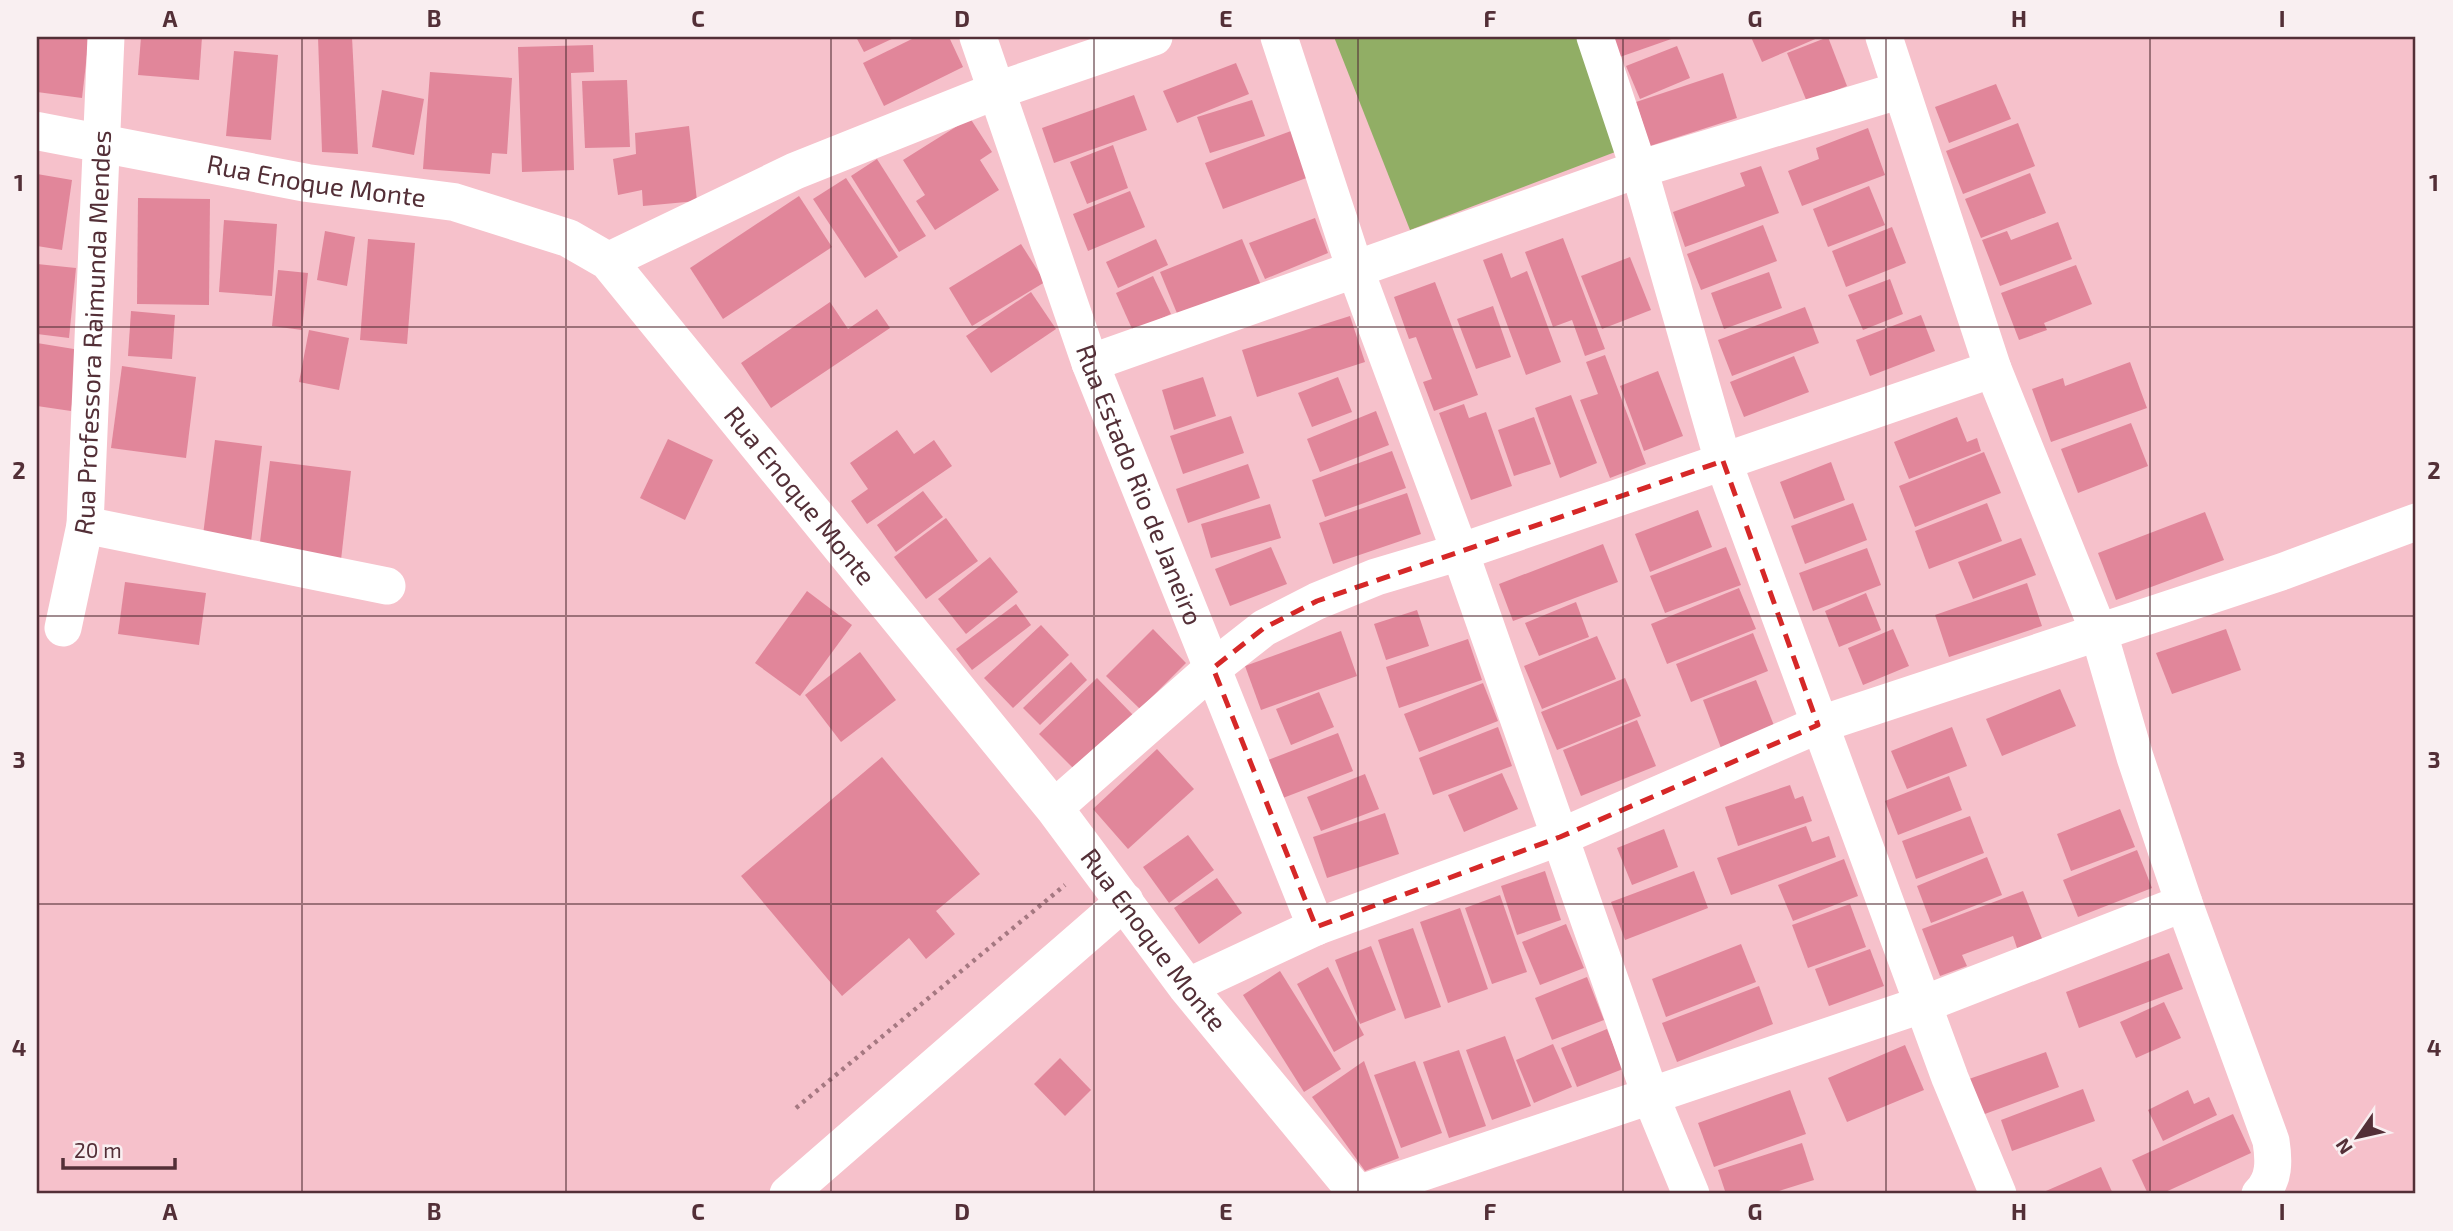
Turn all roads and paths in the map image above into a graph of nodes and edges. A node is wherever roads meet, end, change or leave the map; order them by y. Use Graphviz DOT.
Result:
graph roads {
  1 [pos="106,37"];
  2 [pos="978,37"];
  3 [pos="1154,37"];
  4 [pos="1279,37"];
  5 [pos="1595,37"];
  6 [pos="1884,37"];
  7 [pos="998,90"];
  8 [pos="1901,90"];
  9 [pos="37,131"];
  10 [pos="103,141"];
  11 [pos="1639,169"];
  12 [pos="608,261"];
  13 [pos="1355,269"];
  14 [pos="1090,363"];
  15 [pos="1993,369"];
  16 [pos="1723,461"];
  17 [pos="2416,522"];
  18 [pos="85,525"];
  19 [pos="1460,552"];
  20 [pos="387,586"];
  21 [pos="63,628"];
  22 [pos="2098,630"];
  23 [pos="1213,668"];
  24 [pos="1818,724"];
  25 [pos="1054,808"];
  26 [pos="1560,837"];
  27 [pos="1095,859"];
  28 [pos="1125,901"];
  29 [pos="2184,903"];
  30 [pos="1316,927"];
  31 [pos="1187,987"];
  32 [pos="1924,1004"];
  33 [pos="1651,1097"];
  34 [pos="796,1108"];
  35 [pos="808,1188"];
  36 [pos="1358,1194"];
  37 [pos="1691,1194"];
  38 [pos="1998,1194"];
  39 [pos="2260,1194"];
  1 -- 10 [label="street, Rua Professora Raimunda Mendes"];
  2 -- 7 [label="street, Rua Estado Rio de Janeiro"];
  3 -- 7 [label="street"];
  4 -- 13 [label="street"];
  5 -- 11 [label="street"];
  6 -- 8 [label="street"];
  7 -- 12 [label="street"];
  7 -- 14 [label="street, Rua Estado Rio de Janeiro"];
  8 -- 11 [label="street"];
  8 -- 15 [label="street"];
  9 -- 10 [label="main road, Rua Enoque Monte"];
  10 -- 12 [label="main road, Rua Enoque Monte"];
  10 -- 18 [label="street, Rua Professora Raimunda Mendes"];
  11 -- 13 [label="street"];
  11 -- 16 [label="street"];
  12 -- 25 [label="main road, Rua Enoque Monte"];
  13 -- 14 [label="street"];
  13 -- 19 [label="street"];
  14 -- 23 [label="street, Rua Estado Rio de Janeiro"];
  15 -- 16 [label="street"];
  15 -- 22 [label="street"];
  16 -- 19 [label="street"];
  16 -- 24 [label="street"];
  17 -- 22 [label="street"];
  18 -- 20 [label="street"];
  18 -- 21 [label="street, Rua Professora Raimunda Mendes"];
  19 -- 23 [label="street"];
  19 -- 26 [label="street"];
  22 -- 24 [label="street"];
  22 -- 29 [label="street"];
  23 -- 25 [label="street"];
  23 -- 30 [label="street, Rua Estado Rio de Janeiro"];
  24 -- 26 [label="street"];
  24 -- 32 [label="street"];
  25 -- 27 [label="main road, Rua Enoque Monte"];
  26 -- 30 [label="street"];
  26 -- 33 [label="street"];
  27 -- 28 [label="main road, Rua Enoque Monte"];
  27 -- 34 [label="path"];
  28 -- 31 [label="main road, Rua Enoque Monte"];
  28 -- 35 [label="street"];
  29 -- 32 [label="street"];
  29 -- 39 [label="street"];
  30 -- 31 [label="street"];
  31 -- 36 [label="main road, Rua Enoque Monte"];
  32 -- 33 [label="street"];
  32 -- 38 [label="street"];
  33 -- 36 [label="street"];
  33 -- 37 [label="street"];
}
